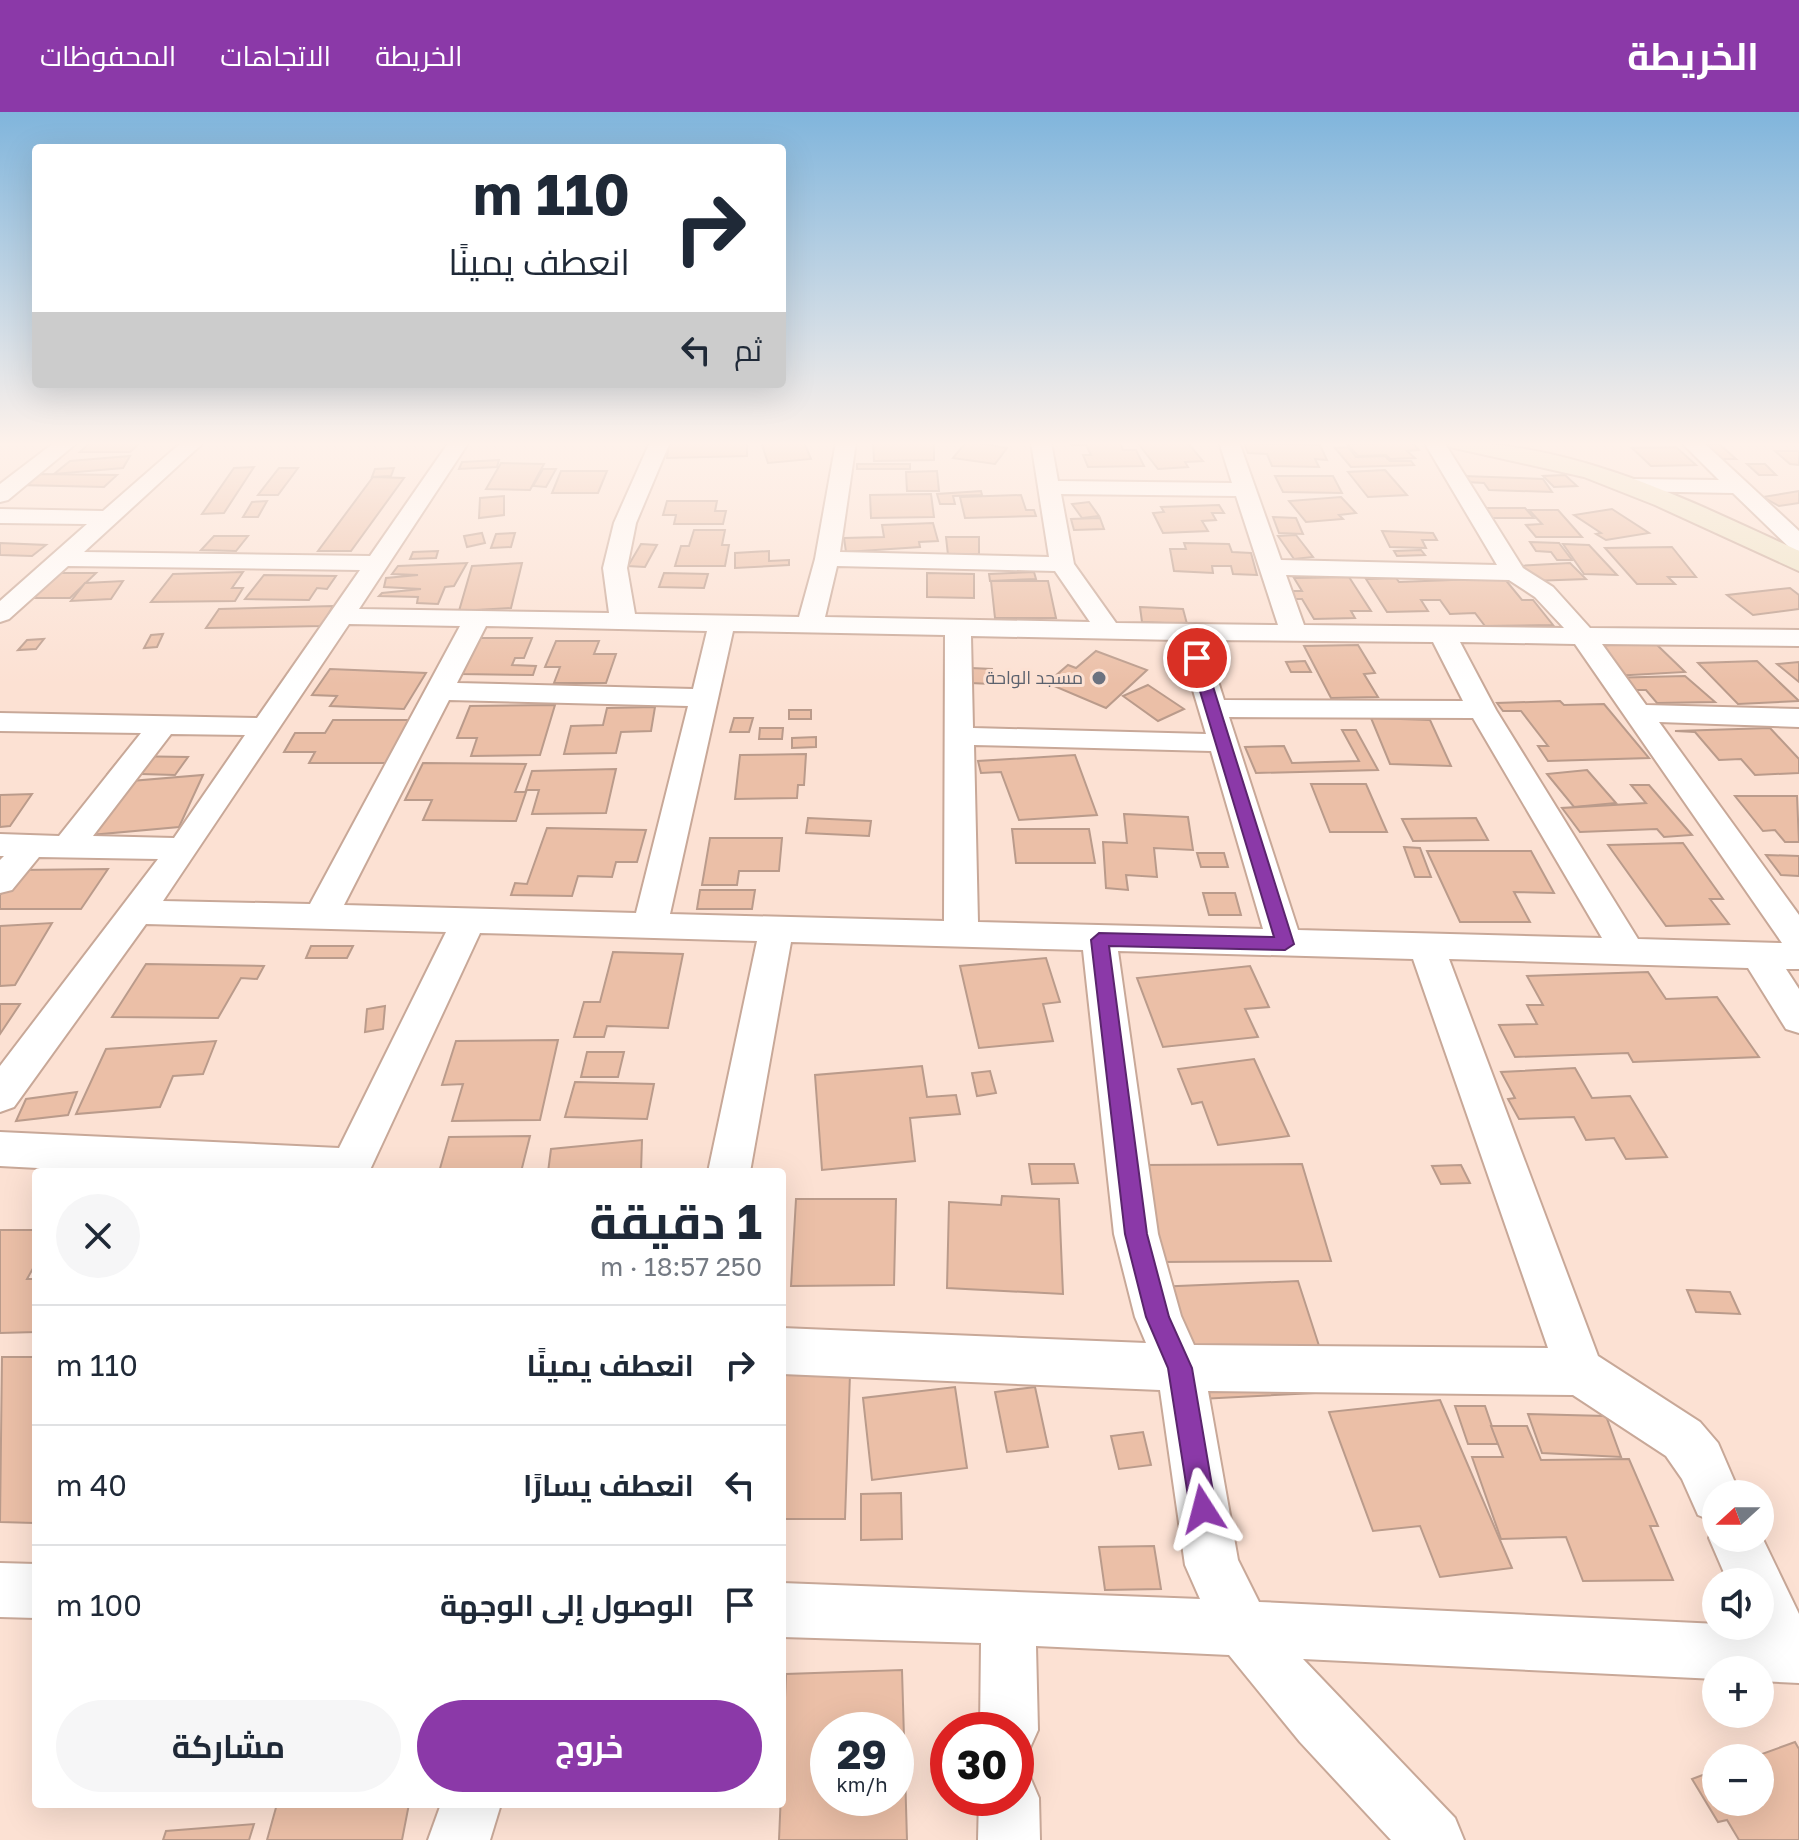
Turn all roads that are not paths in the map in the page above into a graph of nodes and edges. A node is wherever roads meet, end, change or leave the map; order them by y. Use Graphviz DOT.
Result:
graph roads {
  1 [pos="101,523"];
  2 [pos="406,523"];
  3 [pos="625,523"];
  4 [pos="833,523"];
  5 [pos="1055,523"];
  6 [pos="1257,523"];
  7 [pos="1483,523"];
  8 [pos="1721,523"];
  9 [pos="1768,523"];
  10 [pos="1793,552"];
  11 [pos="61,559"];
  12 [pos="827,559"];
  13 [pos="379,563"];
  14 [pos="1062,564"];
  15 [pos="1273,567"];
  16 [pos="1514,573"];
  17 [pos="2,610"];
  18 [pos="344,616"];
  19 [pos="478,617"];
  20 [pos="623,621"];
  21 [pos="722,623"];
  22 [pos="810,624"];
  23 [pos="958,629"];
  24 [pos="1109,631"];
  25 [pos="1189,632"];
  26 [pos="1294,633"];
  27 [pos="1443,636"];
  28 [pos="1581,637"];
  29 [pos="1799,638"];
  30 [pos="440,691"];
  31 [pos="703,698"];
  32 [pos="1214,708"];
  33 [pos="1482,710"];
  34 [pos="1638,713"];
  35 [pos="1799,718"];
  36 [pos="3,725"];
  37 [pos="163,725"];
  38 [pos="265,727"];
  39 [pos="957,736"];
  40 [pos="1224,743"];
  41 [pos="15,846"];
  42 [pos="68,846"];
  43 [pos="183,849"];
  44 [pos="0,882"];
  45 [pos="137,912"];
  46 [pos="321,916"];
  47 [pos="468,922"];
  48 [pos="650,928"];
  49 [pos="776,931"];
  50 [pos="961,936"];
  51 [pos="1099,940"];
  52 [pos="1799,941"];
  53 [pos="1285,944"];
  54 [pos="1427,947"];
  55 [pos="1628,952"];
  56 [pos="1758,955"];
  57 [pos="1799,956"];
  58 [pos="1799,1019"];
  59 [pos="0,1096"];
  60 [pos="0,1149"];
  61 [pos="332,1168"];
  62 [pos="349,1168"];
  63 [pos="730,1168"];
  64 [pos="786,1351"];
  65 [pos="1180,1368"];
  66 [pos="1580,1372"];
  67 [pos="1708,1480"];
  68 [pos="0,1590"];
  69 [pos="32,1591"];
  70 [pos="786,1610"];
  71 [pos="1008,1617"];
  72 [pos="1774,1618"];
  73 [pos="1243,1628"];
  74 [pos="1794,1654"];
  75 [pos="1009,1712"];
  76 [pos="470,1808"];
  77 [pos="1009,1816"];
  78 [pos="459,1840"];
  79 [pos="1009,1840"];
  80 [pos="1433,1840"];
  1 -- 11 [label="street"];
  2 -- 13 [label="street"];
  3 -- 20 [label="street"];
  4 -- 12 [label="street"];
  5 -- 14 [label="street"];
  6 -- 15 [label="street"];
  7 -- 16 [label="street"];
  8 -- 10 [label="street"];
  9 -- 10 [label="street"];
  11 -- 13 [label="street"];
  11 -- 17 [label="street"];
  12 -- 14 [label="street"];
  12 -- 22 [label="street"];
  13 -- 18 [label="street"];
  14 -- 24 [label="street"];
  15 -- 16 [label="street"];
  15 -- 26 [label="street"];
  16 -- 28 [label="street"];
  18 -- 19 [label="street"];
  18 -- 38 [label="street"];
  19 -- 20 [label="street"];
  19 -- 30 [label="street"];
  20 -- 21 [label="street"];
  21 -- 22 [label="street"];
  21 -- 31 [label="street"];
  22 -- 23 [label="street"];
  23 -- 24 [label="street"];
  23 -- 39 [label="street"];
  24 -- 25 [label="street"];
  25 -- 26 [label="street"];
  25 -- 32 [label="street"];
  26 -- 27 [label="street"];
  27 -- 28 [label="street"];
  27 -- 33 [label="street"];
  28 -- 29 [label="street"];
  28 -- 34 [label="street"];
  30 -- 31 [label="street"];
  30 -- 46 [label="street"];
  31 -- 48 [label="street"];
  32 -- 33 [label="street"];
  32 -- 40 [label="street"];
  33 -- 55 [label="street"];
  34 -- 35 [label="street"];
  34 -- 52 [label="street"];
  36 -- 37 [label="street"];
  37 -- 38 [label="street"];
  37 -- 42 [label="street"];
  38 -- 43 [label="street"];
  39 -- 40 [label="street"];
  39 -- 50 [label="street"];
  40 -- 53 [label="street"];
  41 -- 42 [label="street"];
  41 -- 44 [label="street"];
  42 -- 43 [label="street"];
  43 -- 45 [label="street"];
  45 -- 46 [label="street"];
  45 -- 59 [label="street"];
  46 -- 47 [label="street"];
  47 -- 48 [label="street"];
  47 -- 62 [label="street"];
  48 -- 49 [label="street"];
  49 -- 50 [label="street"];
  49 -- 63 [label="street"];
  50 -- 51 [label="street"];
  51 -- 53 [label="street"];
  51 -- 65 [label="street"];
  53 -- 54 [label="street"];
  54 -- 55 [label="street"];
  54 -- 66 [label="street"];
  55 -- 56 [label="street"];
  56 -- 57 [label="street"];
  56 -- 58 [label="street"];
  60 -- 61 [label="street"];
  64 -- 65 [label="street"];
  65 -- 66 [label="street"];
  65 -- 73 [label="street"];
  66 -- 67 [label="street"];
  68 -- 69 [label="street"];
  70 -- 71 [label="street"];
  71 -- 73 [label="street"];
  71 -- 75 [label="street"];
  72 -- 74 [label="street"];
  73 -- 74 [label="street"];
  73 -- 80 [label="street"];
  76 -- 78 [label="street"];
  77 -- 79 [label="street"];
}
